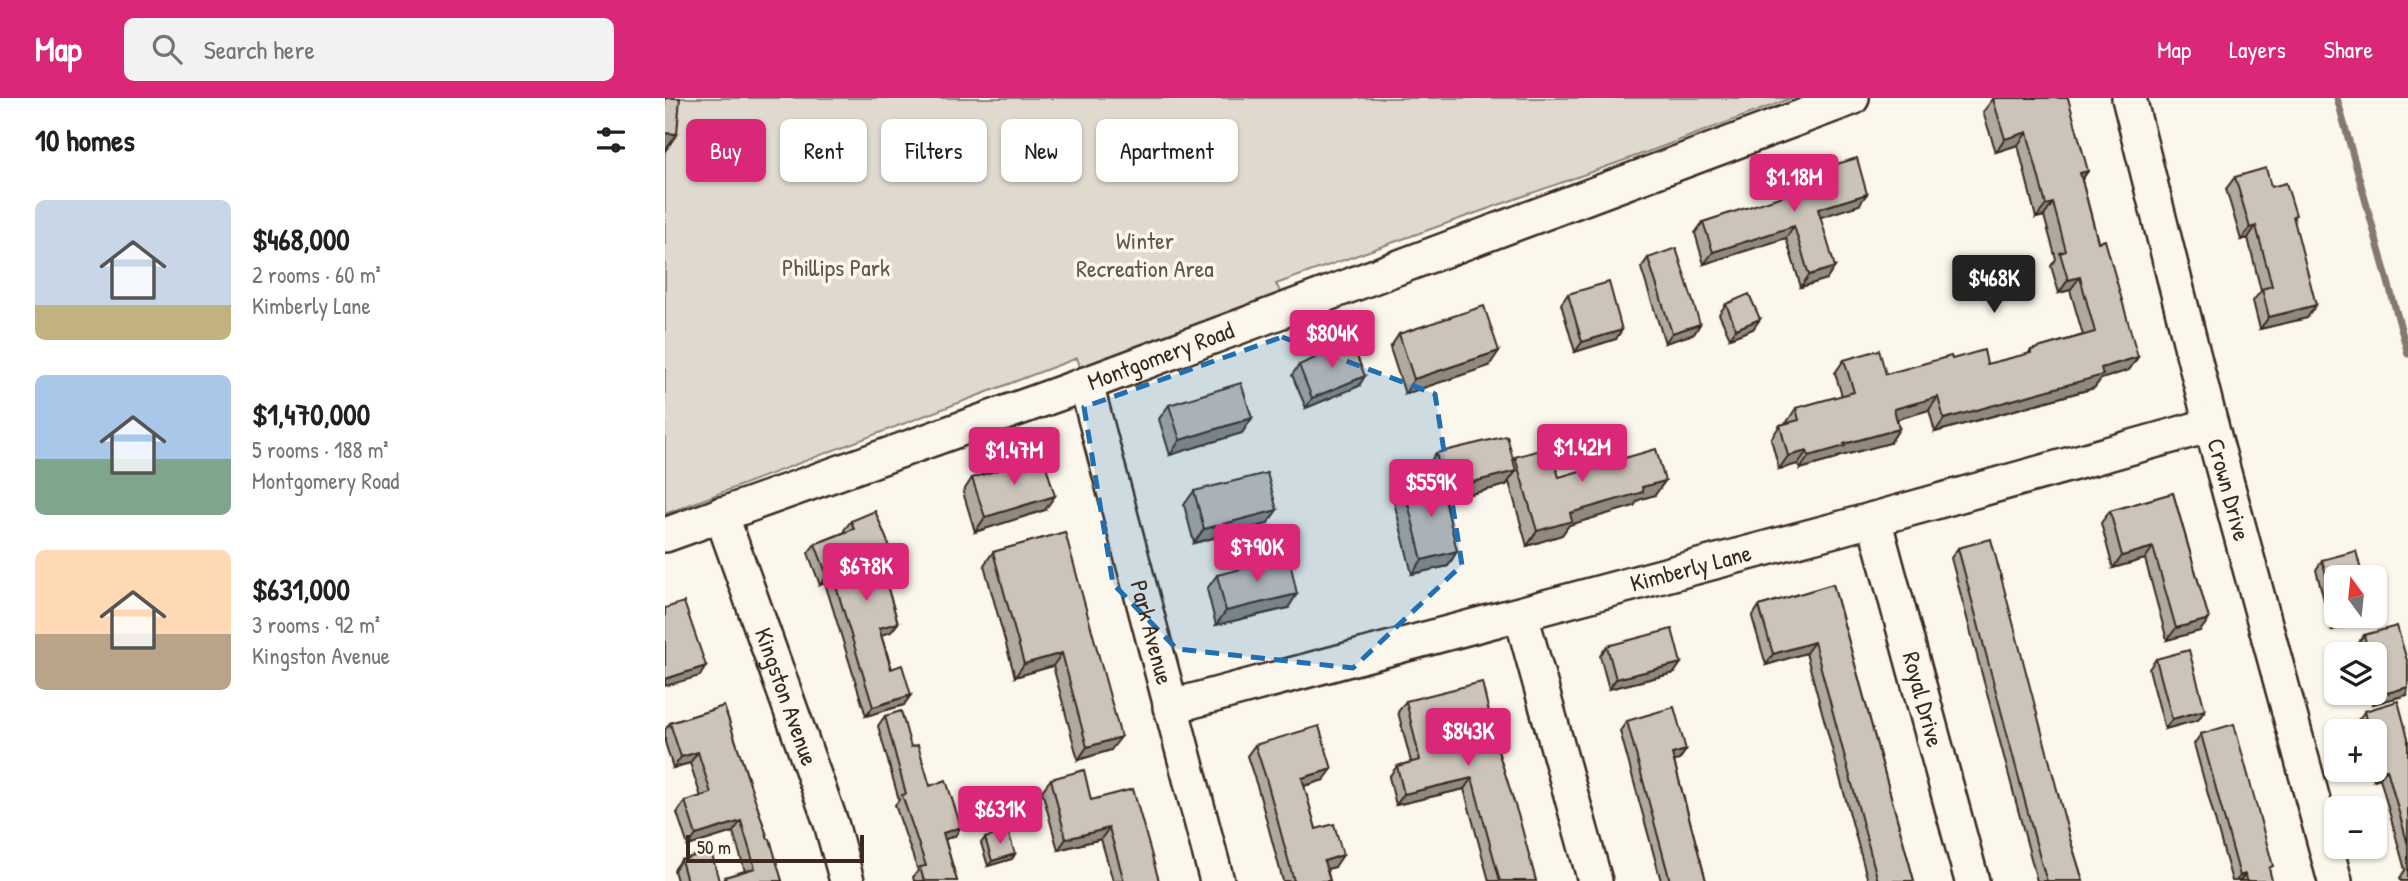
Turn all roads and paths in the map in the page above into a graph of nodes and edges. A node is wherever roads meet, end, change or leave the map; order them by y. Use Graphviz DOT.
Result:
graph roads {
  1 [pos="1852,98"];
  2 [pos="2129,98"];
  3 [pos="1086,384"];
  4 [pos="2211,425"];
  5 [pos="722,514"];
  6 [pos="1874,519"];
  7 [pos="665,535"];
  8 [pos="1521,615"];
  9 [pos="1170,707"];
  10 [pos="848,881"];
  11 [pos="1217,881"];
  12 [pos="1595,881"];
  13 [pos="1972,881"];
  14 [pos="2335,881"];
  1 -- 3 [label="street, Montgomery Road"];
  2 -- 4 [label="street, Crown Drive"];
  3 -- 5 [label="street, Montgomery Road"];
  3 -- 9 [label="street, Park Avenue"];
  4 -- 6 [label="street, Kimberly Lane"];
  4 -- 14 [label="street, Crown Drive"];
  5 -- 7 [label="street, Montgomery Road"];
  5 -- 10 [label="street, Kingston Avenue"];
  6 -- 8 [label="street, Kimberly Lane"];
  6 -- 13 [label="street, Royal Drive"];
  8 -- 9 [label="street, Kimberly Lane"];
  8 -- 12 [label="street"];
  9 -- 11 [label="street, Park Avenue"];
}
